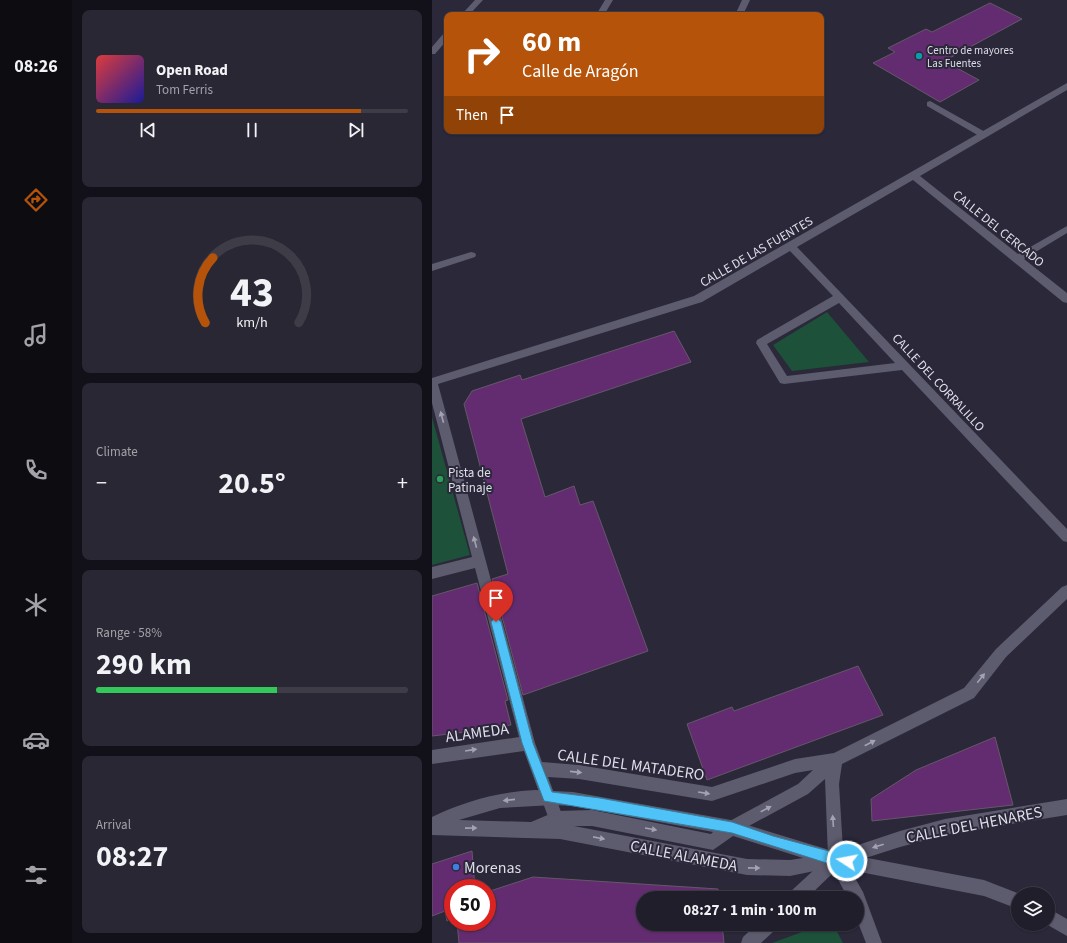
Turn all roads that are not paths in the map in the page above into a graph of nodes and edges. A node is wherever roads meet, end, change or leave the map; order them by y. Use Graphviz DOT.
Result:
graph roads {
  1 [pos="479,0"];
  2 [pos="609,0"];
  3 [pos="746,0"];
  4 [pos="468,12"];
  5 [pos="602,12"];
  6 [pos="740,12"];
  7 [pos="436,42"];
  8 [pos="432,52"];
  9 [pos="1067,86"];
  10 [pos="930,104"];
  11 [pos="984,135"];
  12 [pos="914,176"];
  13 [pos="1067,228"];
  14 [pos="791,246"];
  15 [pos="471,255"];
  16 [pos="1017,259"];
  17 [pos="432,268"];
  18 [pos="840,297"];
  19 [pos="1067,300"];
  20 [pos="905,366"];
  21 [pos="432,382"];
  22 [pos="1067,537"];
  23 [pos="480,561"];
  24 [pos="432,573"];
  25 [pos="1067,591"];
  26 [pos="528,743"];
  27 [pos="432,757"];
  28 [pos="835,760"];
  29 [pos="537,769"];
  30 [pos="548,797"];
  31 [pos="1067,807"];
  32 [pos="558,825"];
  33 [pos="432,826"];
  34 [pos="732,828"];
  35 [pos="836,860"];
  36 [pos="803,891"];
  37 [pos="853,891"];
  38 [pos="1011,898"];
  39 [pos="864,917"];
  40 [pos="1055,920"];
  41 [pos="1067,928"];
  42 [pos="762,931"];
  43 [pos="749,943"];
  44 [pos="874,943"];
  1 -- 4 [label="street"];
  2 -- 5 [label="street"];
  3 -- 6 [label="street"];
  7 -- 8 [label="street"];
  9 -- 11 [label="street, CALLE DE LAS FUENTES"];
  10 -- 11 [label="street"];
  11 -- 12 [label="street, CALLE DE LAS FUENTES"];
  12 -- 14 [label="street, CALLE DE LAS FUENTES"];
  12 -- 16 [label="street, CALLE DEL CERCADO"];
  13 -- 16 [label="street"];
  14 -- 18 [label="street, CALLE DEL CORRALILLO"];
  14 -- 21 [label="street, CALLE DE LAS FUENTES"];
  15 -- 17 [label="street"];
  16 -- 19 [label="street, CALLE DEL CERCADO"];
  18 -- 20 [label="street, CALLE DEL CORRALILLO"];
  18 -- 20 [label="street"];
  20 -- 22 [label="street, CALLE DEL CORRALILLO"];
  23 -- 21 [label="street, one-way"];
  23 -- 24 [label="street"];
  23 -- 26 [label="street"];
  28 -- 25 [label="street, CALLE DEL MATADERO, one-way"];
  27 -- 26 [label="street, ALAMEDA, one-way"];
  26 -- 29 [label="street"];
  29 -- 28 [label="street, CALLE DEL MATADERO, one-way"];
  34 -- 28 [label="street, CALLE DEL MATADERO, one-way"];
  35 -- 28 [label="street, one-way"];
  29 -- 30 [label="street"];
  30 -- 32 [label="street"];
  30 -- 33 [label="street, CALLE ALAMEDA, one-way"];
  30 -- 34 [label="street, CALLE ALAMEDA"];
  31 -- 35 [label="street, CALLE DEL HENARES, one-way"];
  33 -- 32 [label="street, CALLE ALAMEDA, one-way"];
  32 -- 34 [label="street, CALLE ALAMEDA, one-way"];
  32 -- 35 [label="street, CALLE ALAMEDA, one-way"];
  34 -- 35 [label="street, CALLE ALAMEDA"];
  35 -- 36 [label="street"];
  35 -- 37 [label="street"];
  35 -- 38 [label="street, CALLE ALAMEDA"];
  39 -- 44 [label="street"];
  40 -- 41 [label="street"];
  42 -- 43 [label="street"];
}
